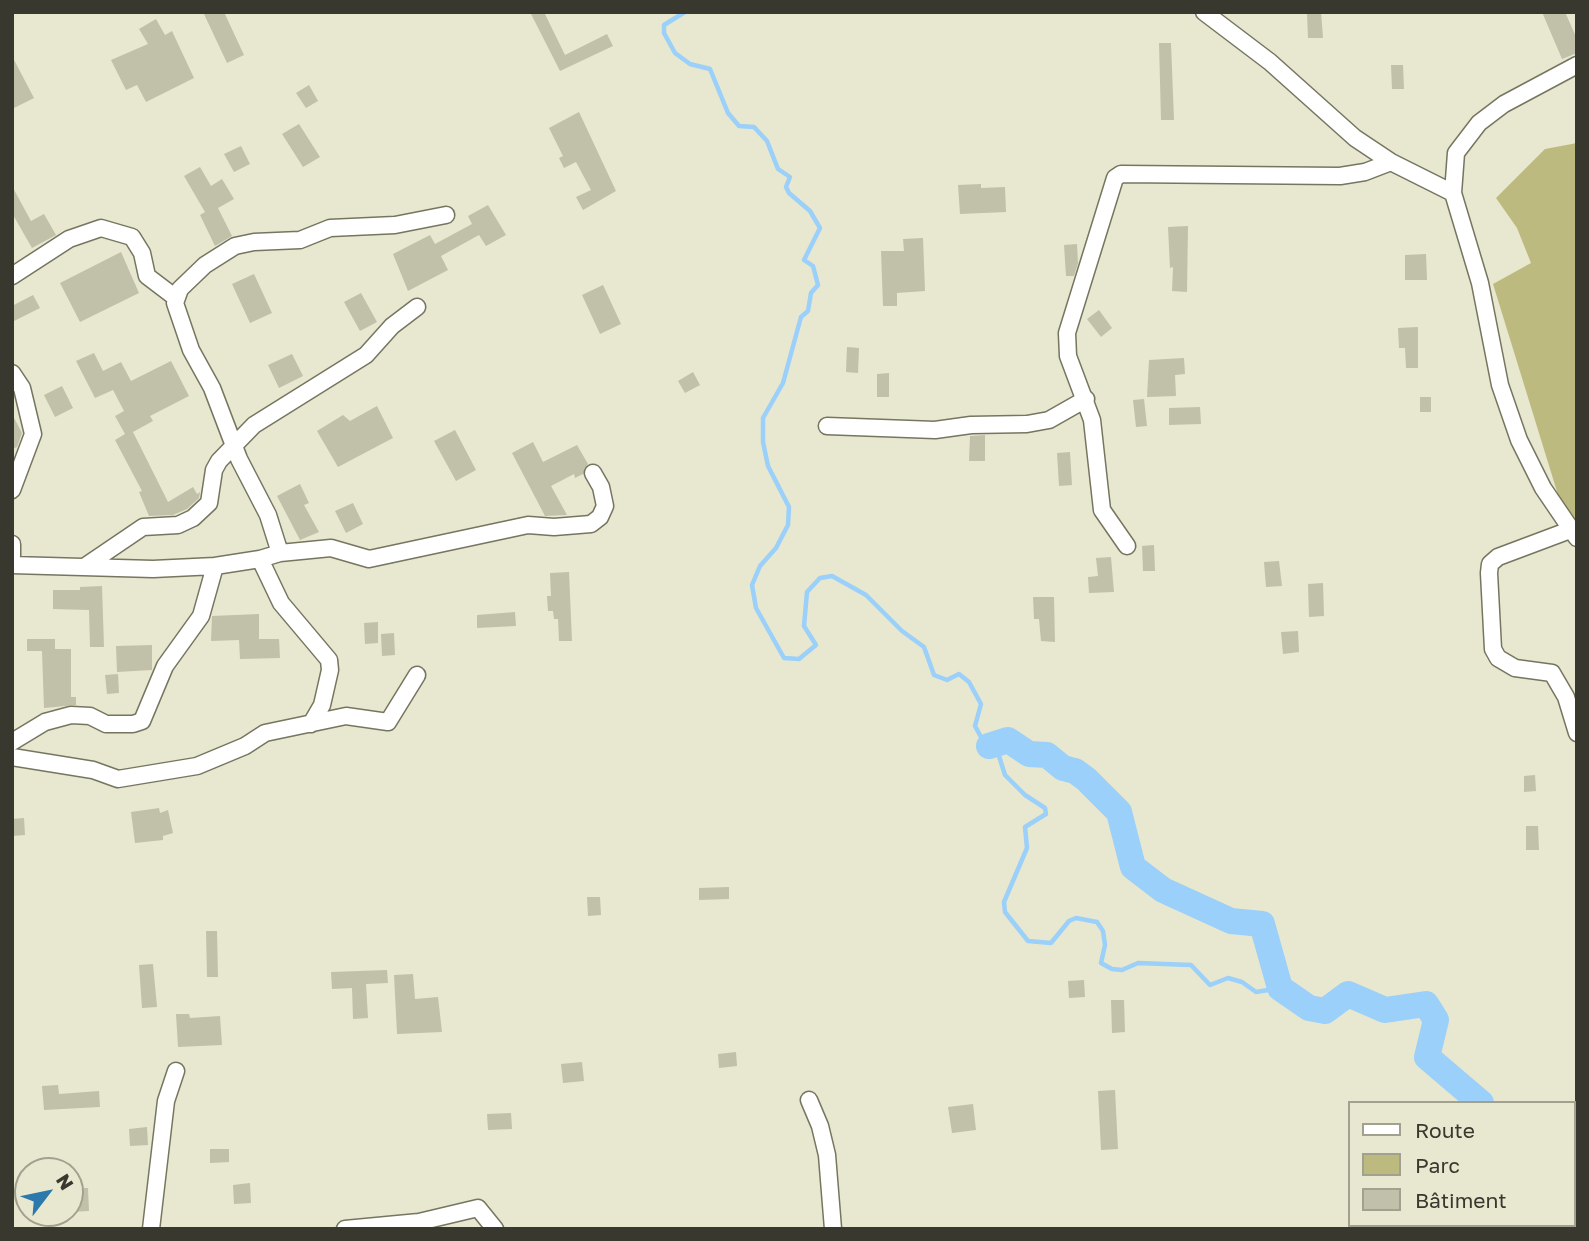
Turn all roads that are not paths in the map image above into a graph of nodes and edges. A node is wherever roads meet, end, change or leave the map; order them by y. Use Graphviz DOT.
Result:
graph roads {
  1 [pos="1204,12"];
  2 [pos="1577,65"];
  3 [pos="1391,162"];
  4 [pos="1453,193"];
  5 [pos="446,215"];
  6 [pos="12,276"];
  7 [pos="176,299"];
  8 [pos="417,307"];
  9 [pos="12,373"];
  10 [pos="1086,399"];
  11 [pos="827,426"];
  12 [pos="234,444"];
  13 [pos="593,473"];
  14 [pos="12,489"];
  15 [pos="1573,534"];
  16 [pos="12,544"];
  17 [pos="1127,546"];
  18 [pos="281,553"];
  19 [pos="12,556"];
  20 [pos="260,559"];
  21 [pos="12,565"];
  22 [pos="215,566"];
  23 [pos="84,567"];
  24 [pos="417,675"];
  25 [pos="311,724"];
  26 [pos="1577,733"];
  27 [pos="12,742"];
  28 [pos="12,757"];
  29 [pos="176,1071"];
  30 [pos="809,1100"];
  31 [pos="151,1229"];
  32 [pos="345,1229"];
  33 [pos="495,1229"];
  34 [pos="833,1229"];
  1 -- 3 [label="street"];
  2 -- 4 [label="street"];
  3 -- 4 [label="street"];
  3 -- 10 [label="street"];
  4 -- 15 [label="street"];
  5 -- 7 [label="street"];
  6 -- 7 [label="street"];
  7 -- 12 [label="street"];
  8 -- 12 [label="street"];
  9 -- 14 [label="street"];
  10 -- 11 [label="street"];
  10 -- 17 [label="street"];
  12 -- 18 [label="street"];
  12 -- 23 [label="street"];
  13 -- 18 [label="street"];
  15 -- 26 [label="street"];
  16 -- 19 [label="street"];
  18 -- 20 [label="street"];
  20 -- 22 [label="street"];
  20 -- 25 [label="street"];
  21 -- 23 [label="street"];
  22 -- 23 [label="street"];
  22 -- 27 [label="street"];
  24 -- 25 [label="street"];
  25 -- 28 [label="street"];
  29 -- 31 [label="street"];
  30 -- 34 [label="street"];
  32 -- 33 [label="street"];
}
